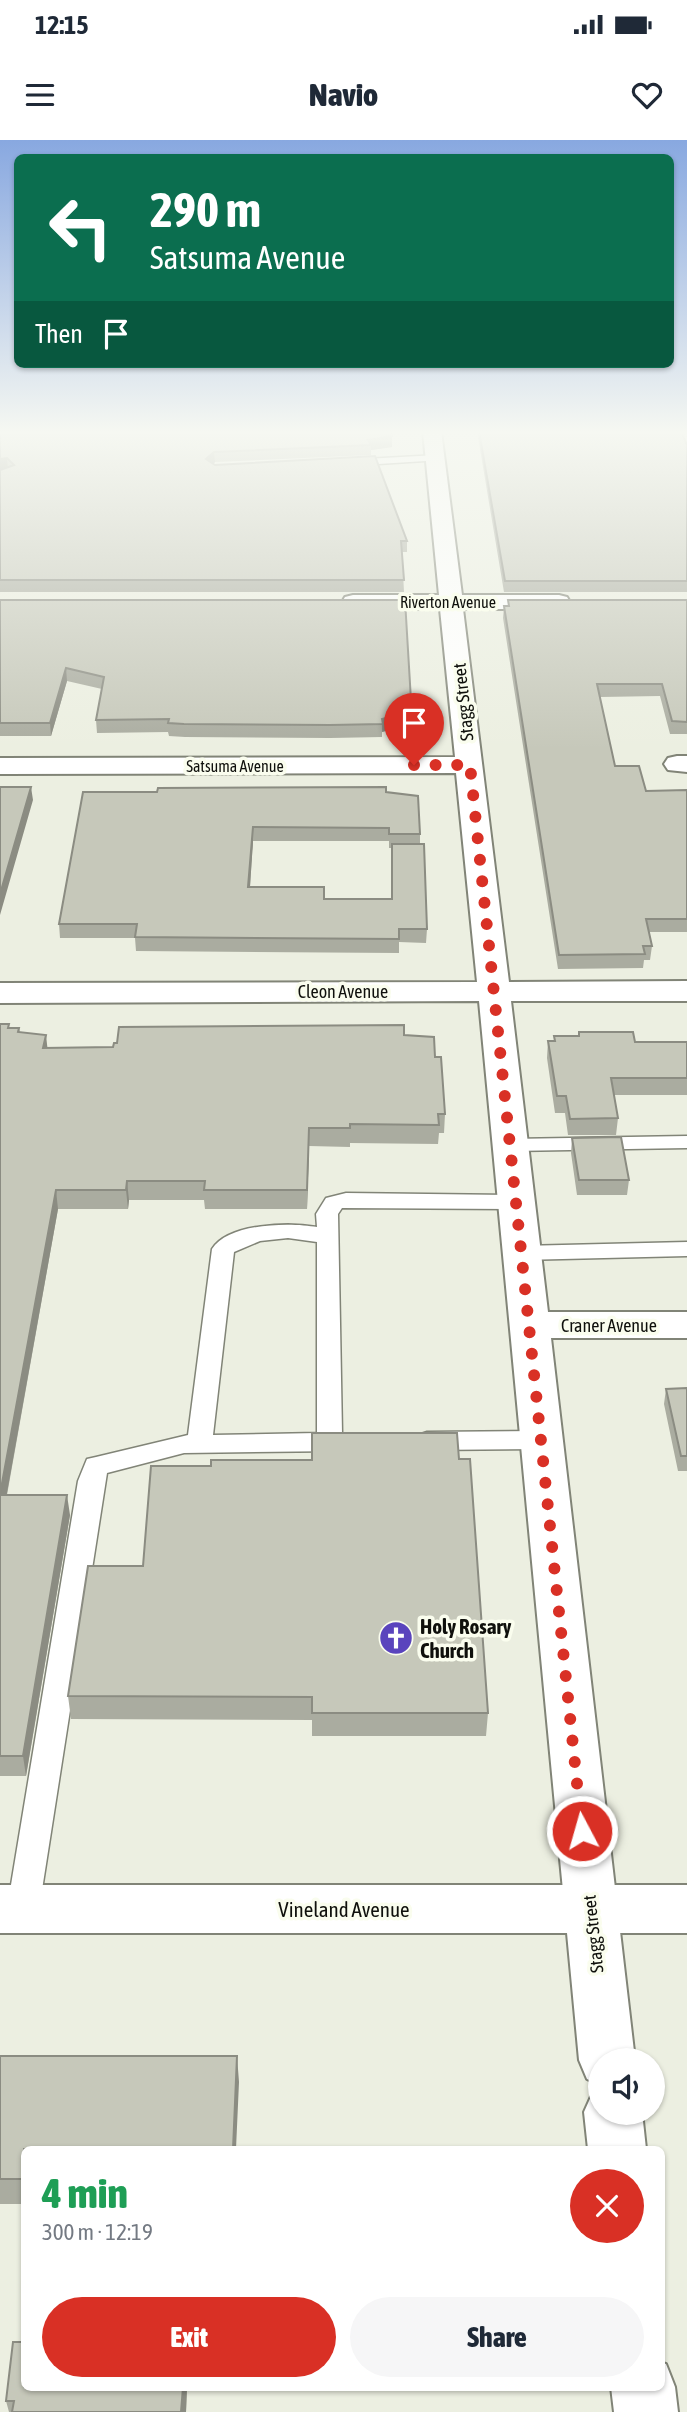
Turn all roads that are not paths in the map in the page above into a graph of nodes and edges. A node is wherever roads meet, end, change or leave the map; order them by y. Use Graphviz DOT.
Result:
graph roads {
  1 [pos="445,537"];
  2 [pos="329,602"];
  3 [pos="452,602"];
  4 [pos="576,602"];
  5 [pos="470,765"];
  6 [pos="0,766"];
  7 [pos="494,990"];
  8 [pos="687,991"];
  9 [pos="0,993"];
  10 [pos="687,1142"];
  11 [pos="511,1145"];
  12 [pos="516,1202"];
  13 [pos="328,1238"];
  14 [pos="687,1249"];
  15 [pos="521,1253"];
  16 [pos="530,1325"];
  17 [pos="687,1325"];
  18 [pos="541,1440"];
  19 [pos="408,1441"];
  20 [pos="330,1442"];
  21 [pos="369,1442"];
  22 [pos="199,1444"];
  23 [pos="11,1909"];
  24 [pos="591,1909"];
  25 [pos="687,1909"];
  26 [pos="606,2048"];
  27 [pos="614,2125"];
  28 [pos="617,2146"];
  29 [pos="643,2391"];
  30 [pos="646,2412"];
  1 -- 3 [label="street, Stagg Street"];
  2 -- 3 [label="street, Riverton Avenue"];
  3 -- 4 [label="street, Riverton Avenue"];
  3 -- 5 [label="street, Stagg Street"];
  5 -- 6 [label="street, Satsuma Avenue"];
  5 -- 7 [label="street, Stagg Street"];
  7 -- 8 [label="street, Cleon Avenue"];
  7 -- 9 [label="street, Cleon Avenue"];
  7 -- 11 [label="street, Stagg Street"];
  10 -- 11 [label="lane"];
  11 -- 12 [label="street, Stagg Street"];
  12 -- 13 [label="lane"];
  12 -- 15 [label="street, Stagg Street"];
  13 -- 20 [label="lane"];
  13 -- 22 [label="lane"];
  14 -- 15 [label="lane"];
  15 -- 16 [label="street, Stagg Street"];
  16 -- 17 [label="street, Craner Avenue"];
  16 -- 18 [label="street, Stagg Street"];
  18 -- 19 [label="lane"];
  18 -- 24 [label="street, Stagg Street"];
  20 -- 21 [label="lane"];
  20 -- 22 [label="lane"];
  22 -- 23 [label="lane"];
  23 -- 24 [label="street, Vineland Avenue"];
  24 -- 25 [label="street, Vineland Avenue"];
  24 -- 26 [label="street, Stagg Street"];
  27 -- 28 [label="street"];
  29 -- 30 [label="street"];
}
